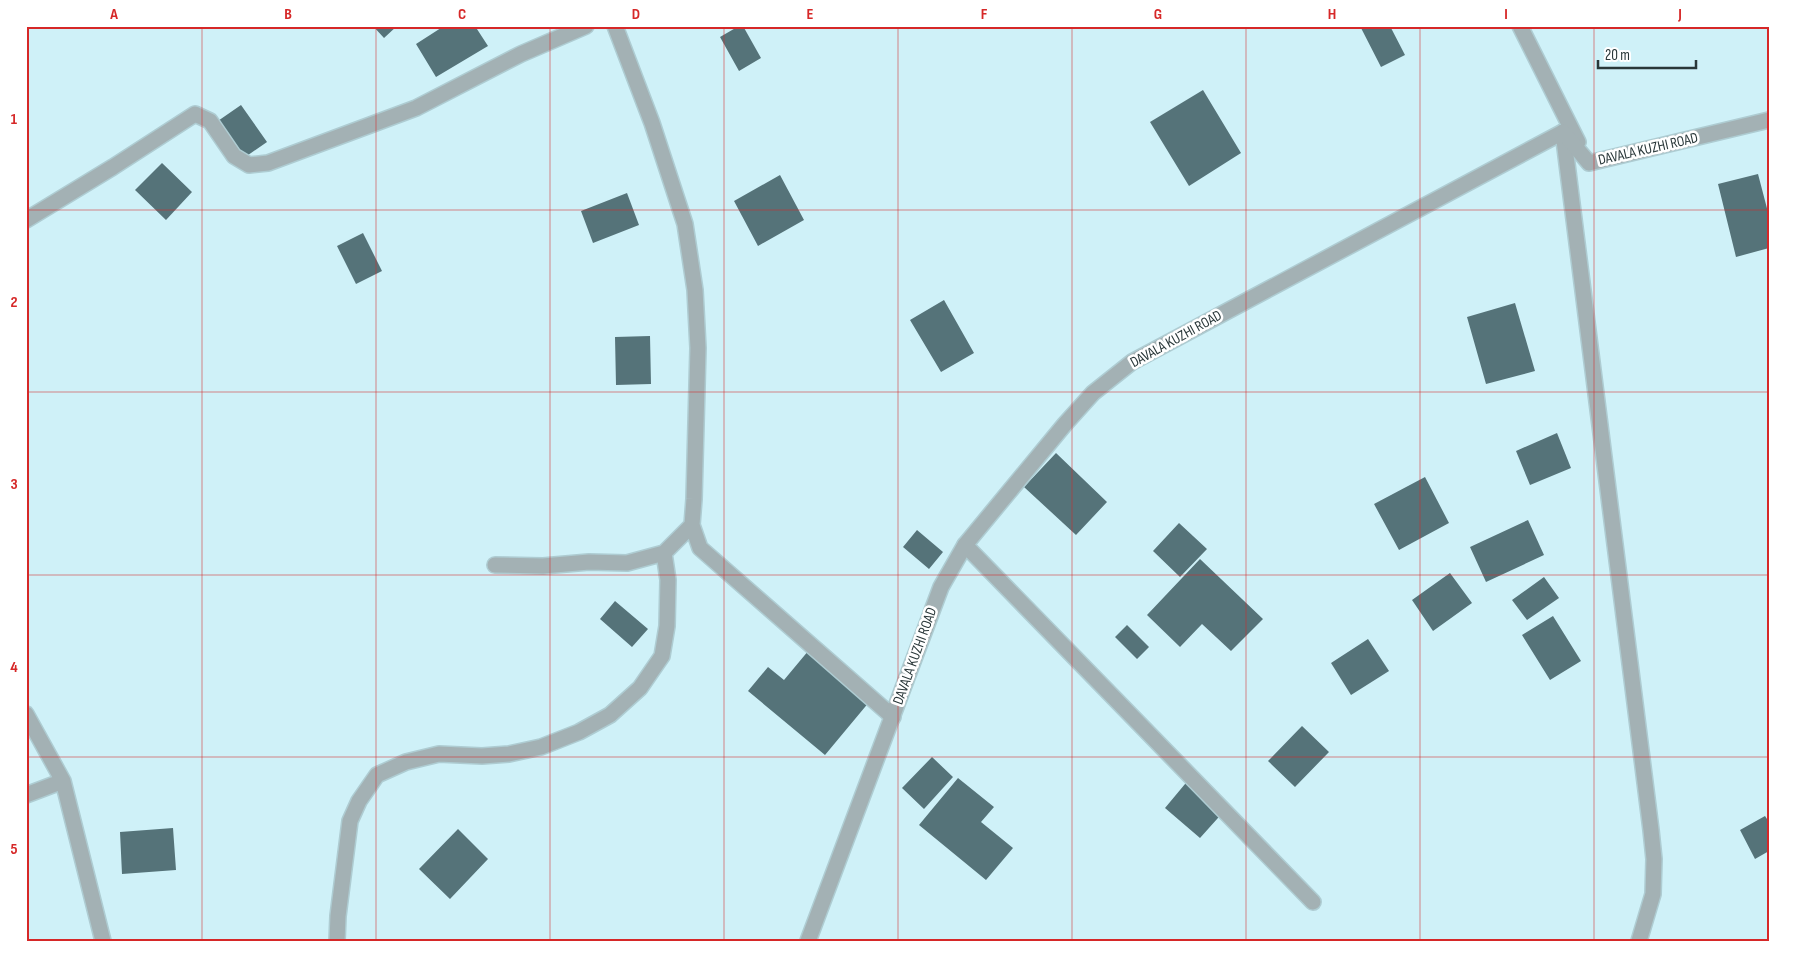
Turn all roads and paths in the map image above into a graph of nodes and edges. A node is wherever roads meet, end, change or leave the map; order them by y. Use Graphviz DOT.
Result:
graph roads {
  1 [pos="586,26"];
  2 [pos="616,26"];
  3 [pos="1520,26"];
  4 [pos="1769,120"];
  5 [pos="1562,132"];
  6 [pos="1589,163"];
  7 [pos="26,220"];
  8 [pos="692,525"];
  9 [pos="965,545"];
  10 [pos="664,553"];
  11 [pos="495,565"];
  12 [pos="26,714"];
  13 [pos="893,717"];
  14 [pos="63,781"];
  15 [pos="26,796"];
  16 [pos="1313,902"];
  17 [pos="103,941"];
  18 [pos="337,941"];
  19 [pos="808,941"];
  20 [pos="1639,941"];
  1 -- 7 [label="street"];
  2 -- 8 [label="street"];
  3 -- 6 [label="street"];
  4 -- 6 [label="street, DAVALA KUZHI ROAD"];
  5 -- 6 [label="street, DAVALA KUZHI ROAD"];
  5 -- 9 [label="street, DAVALA KUZHI ROAD"];
  5 -- 20 [label="street"];
  8 -- 10 [label="street"];
  8 -- 13 [label="street"];
  9 -- 13 [label="street, DAVALA KUZHI ROAD"];
  9 -- 16 [label="street"];
  10 -- 11 [label="street"];
  10 -- 18 [label="street"];
  12 -- 14 [label="street"];
  13 -- 19 [label="street, DAVALA KUZHI ROAD"];
  14 -- 15 [label="street"];
  14 -- 17 [label="street"];
}
